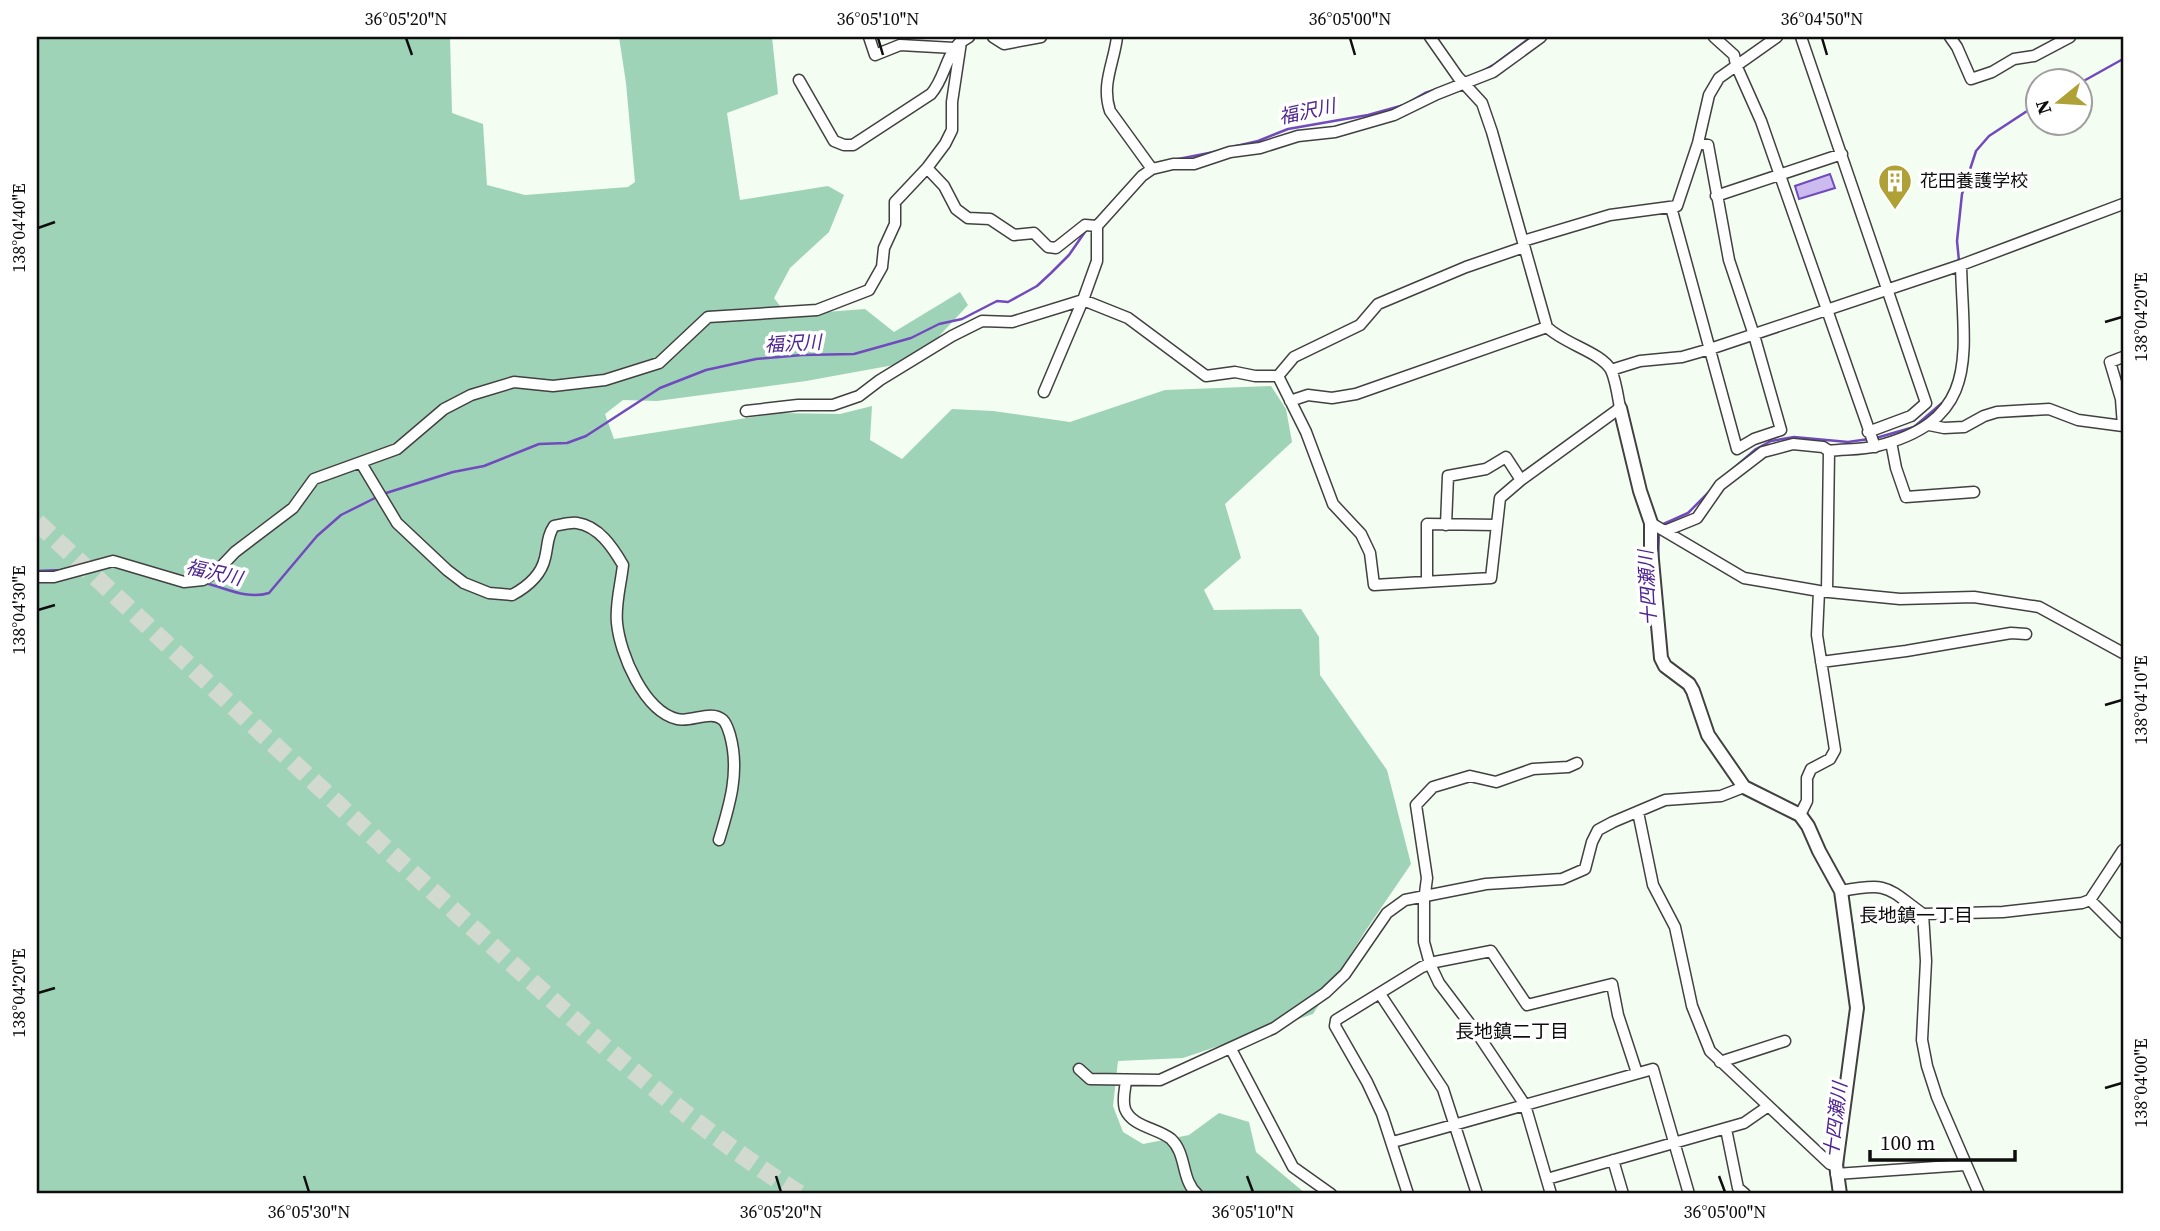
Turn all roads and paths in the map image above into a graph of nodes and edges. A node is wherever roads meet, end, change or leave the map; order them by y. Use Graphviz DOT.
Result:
graph roads {
  1 [pos="869,37"];
  2 [pos="993,37"];
  3 [pos="1041,37"];
  4 [pos="1117,37"];
  5 [pos="1430,37"];
  6 [pos="1541,37"];
  7 [pos="1714,37"];
  8 [pos="1777,37"];
  9 [pos="1801,37"];
  10 [pos="1950,37"];
  11 [pos="2070,37"];
  12 [pos="2058,40"];
  13 [pos="961,42"];
  14 [pos="1736,65"];
  15 [pos="799,80"];
  16 [pos="1465,85"];
  17 [pos="1698,143"];
  18 [pos="1842,154"];
  19 [pos="927,167"];
  20 [pos="1152,169"];
  21 [pos="1779,174"];
  22 [pos="1716,196"];
  23 [pos="2123,204"];
  24 [pos="1671,207"];
  25 [pos="1097,226"];
  26 [pos="1524,244"];
  27 [pos="1961,265"];
  28 [pos="1888,290"];
  29 [pos="1083,300"];
  30 [pos="1826,311"];
  31 [pos="1547,327"];
  32 [pos="1754,335"];
  33 [pos="1710,349"];
  34 [pos="2123,357"];
  35 [pos="1611,370"];
  36 [pos="1278,376"];
  37 [pos="1044,392"];
  38 [pos="1290,401"];
  39 [pos="1620,408"];
  40 [pos="746,411"];
  41 [pos="1929,425"];
  42 [pos="2123,426"];
  43 [pos="1868,432"];
  44 [pos="1785,438"];
  45 [pos="1891,442"];
  46 [pos="1875,447"];
  47 [pos="1829,452"];
  48 [pos="363,467"];
  49 [pos="1521,480"];
  50 [pos="1973,492"];
  51 [pos="1651,523"];
  52 [pos="1446,524"];
  53 [pos="1497,525"];
  54 [pos="1665,531"];
  55 [pos="37,577"];
  56 [pos="1427,582"];
  57 [pos="1823,592"];
  58 [pos="2026,634"];
  59 [pos="2123,653"];
  60 [pos="1821,662"];
  61 [pos="1577,763"];
  62 [pos="1744,787"];
  63 [pos="1638,812"];
  64 [pos="1800,815"];
  65 [pos="719,840"];
  66 [pos="2123,850"];
  67 [pos="1841,891"];
  68 [pos="1424,896"];
  69 [pos="2090,900"];
  70 [pos="1923,914"];
  71 [pos="2123,933"];
  72 [pos="1430,964"];
  73 [pos="1380,994"];
  74 [pos="1785,1041"];
  75 [pos="1231,1049"];
  76 [pos="1720,1062"];
  77 [pos="1079,1069"];
  78 [pos="1637,1073"];
  79 [pos="1126,1081"];
  80 [pos="1525,1105"];
  81 [pos="1767,1107"];
  82 [pos="1455,1124"];
  83 [pos="1726,1129"];
  84 [pos="1393,1142"];
  85 [pos="1675,1143"];
  86 [pos="1613,1160"];
  87 [pos="1965,1165"];
  88 [pos="1836,1169"];
  89 [pos="1547,1179"];
  90 [pos="1197,1194"];
  91 [pos="1331,1194"];
  92 [pos="1408,1194"];
  93 [pos="1477,1194"];
  94 [pos="1551,1194"];
  95 [pos="1623,1194"];
  96 [pos="1689,1194"];
  97 [pos="1745,1194"];
  98 [pos="1840,1194"];
  99 [pos="1979,1194"];
  1 -- 13 [label="street"];
  2 -- 3 [label="street"];
  4 -- 20 [label="street"];
  5 -- 16 [label="street"];
  6 -- 16 [label="street"];
  7 -- 14 [label="street"];
  8 -- 14 [label="street"];
  9 -- 18 [label="street"];
  10 -- 12 [label="street"];
  11 -- 12 [label="street"];
  13 -- 15 [label="street"];
  13 -- 19 [label="street"];
  14 -- 17 [label="street"];
  14 -- 21 [label="street"];
  16 -- 20 [label="street"];
  16 -- 26 [label="street"];
  17 -- 22 [label="street"];
  17 -- 24 [label="street"];
  18 -- 21 [label="street"];
  18 -- 28 [label="street"];
  19 -- 25 [label="street"];
  19 -- 48 [label="street"];
  20 -- 25 [label="street"];
  21 -- 22 [label="street"];
  21 -- 30 [label="street"];
  22 -- 32 [label="street"];
  23 -- 27 [label="street"];
  24 -- 26 [label="street"];
  24 -- 33 [label="street"];
  25 -- 29 [label="street"];
  26 -- 31 [label="street"];
  26 -- 36 [label="street"];
  27 -- 28 [label="street"];
  27 -- 41 [label="street"];
  28 -- 30 [label="street"];
  28 -- 43 [label="street"];
  29 -- 36 [label="street"];
  29 -- 37 [label="street"];
  29 -- 40 [label="street"];
  30 -- 32 [label="street"];
  30 -- 43 [label="street"];
  31 -- 35 [label="street"];
  31 -- 38 [label="street"];
  32 -- 33 [label="street"];
  32 -- 44 [label="street"];
  33 -- 35 [label="street"];
  33 -- 44 [label="street"];
  34 -- 42 [label="street"];
  35 -- 39 [label="street"];
  36 -- 38 [label="street"];
  38 -- 56 [label="street"];
  39 -- 49 [label="street"];
  39 -- 51 [label="street"];
  41 -- 42 [label="street"];
  41 -- 45 [label="street"];
  43 -- 46 [label="street"];
  44 -- 47 [label="street"];
  44 -- 54 [label="street"];
  45 -- 46 [label="street"];
  45 -- 50 [label="street"];
  46 -- 47 [label="street"];
  47 -- 57 [label="street"];
  48 -- 55 [label="street"];
  48 -- 65 [label="street"];
  49 -- 52 [label="street"];
  49 -- 53 [label="street"];
  51 -- 54 [label="street"];
  51 -- 62 [label="street"];
  52 -- 53 [label="street"];
  52 -- 56 [label="street"];
  53 -- 56 [label="street"];
  54 -- 57 [label="street"];
  57 -- 59 [label="street"];
  57 -- 60 [label="street"];
  58 -- 60 [label="street"];
  60 -- 64 [label="street"];
  61 -- 68 [label="street"];
  62 -- 63 [label="street"];
  62 -- 64 [label="street"];
  63 -- 68 [label="street"];
  63 -- 76 [label="street"];
  64 -- 67 [label="street"];
  66 -- 69 [label="street"];
  67 -- 70 [label="street"];
  67 -- 88 [label="street"];
  68 -- 72 [label="street"];
  68 -- 75 [label="street"];
  69 -- 70 [label="street"];
  69 -- 71 [label="street"];
  70 -- 87 [label="street"];
  72 -- 73 [label="street"];
  72 -- 78 [label="street"];
  72 -- 80 [label="street"];
  73 -- 82 [label="street"];
  73 -- 84 [label="street"];
  74 -- 76 [label="street"];
  75 -- 79 [label="street"];
  75 -- 91 [label="street"];
  76 -- 81 [label="street"];
  77 -- 79 [label="street"];
  78 -- 80 [label="street"];
  78 -- 85 [label="street"];
  79 -- 90 [label="street"];
  80 -- 82 [label="street"];
  80 -- 89 [label="street"];
  81 -- 83 [label="street"];
  81 -- 88 [label="street"];
  82 -- 84 [label="street"];
  82 -- 93 [label="street"];
  83 -- 85 [label="street"];
  83 -- 97 [label="street"];
  84 -- 92 [label="street"];
  85 -- 86 [label="street"];
  85 -- 96 [label="street"];
  86 -- 89 [label="street"];
  86 -- 95 [label="street"];
  87 -- 88 [label="street"];
  87 -- 99 [label="street"];
  88 -- 98 [label="street"];
  89 -- 94 [label="street"];
}
